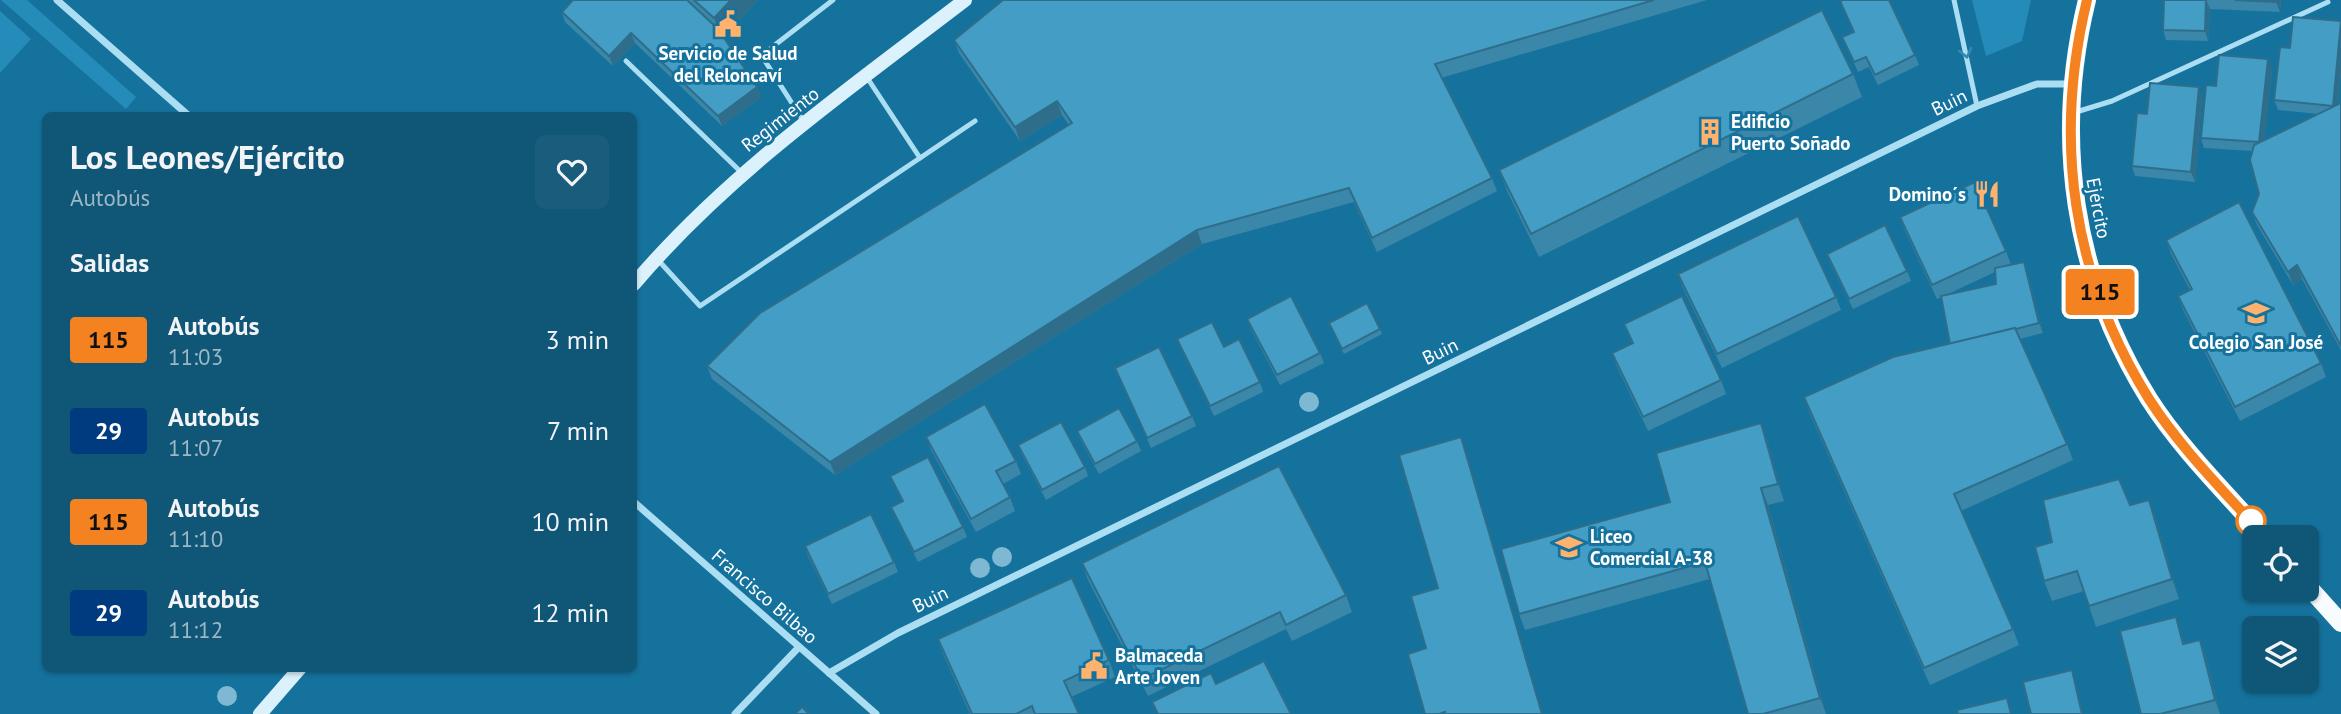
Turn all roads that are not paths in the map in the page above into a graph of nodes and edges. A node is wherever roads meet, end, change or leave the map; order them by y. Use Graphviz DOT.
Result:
graph roads {
  1 [pos="57,0"];
  2 [pos="833,0"];
  3 [pos="965,0"];
  4 [pos="1954,0"];
  5 [pos="2087,0"];
  6 [pos="2328,2"];
  7 [pos="625,61"];
  8 [pos="866,76"];
  9 [pos="2073,84"];
  10 [pos="1977,106"];
  11 [pos="184,112"];
  12 [pos="2070,114"];
  13 [pos="975,121"];
  14 [pos="805,124"];
  15 [pos="920,158"];
  16 [pos="742,173"];
  17 [pos="656,258"];
  18 [pos="637,280"];
  19 [pos="637,505"];
  20 [pos="2255,525"];
  21 [pos="2319,598"];
  22 [pos="2341,623"];
  23 [pos="799,647"];
  24 [pos="297,672"];
  25 [pos="829,673"];
  26 [pos="260,714"];
  27 [pos="734,714"];
  28 [pos="876,714"];
  1 -- 11 [label="street"];
  2 -- 14 [label="lane"];
  3 -- 8 [label="main road, Regimiento"];
  4 -- 10 [label="lane, one-way"];
  5 -- 9 [label="main road, Ejército"];
  6 -- 12 [label="lane"];
  7 -- 16 [label="lane"];
  8 -- 14 [label="main road, Regimiento"];
  8 -- 15 [label="lane"];
  9 -- 10 [label="street, Buin"];
  9 -- 12 [label="main road, Ejército"];
  10 -- 25 [label="street, Buin"];
  12 -- 20 [label="main road, Ejército"];
  13 -- 15 [label="lane"];
  14 -- 16 [label="main road, Regimiento"];
  15 -- 17 [label="lane"];
  16 -- 17 [label="main road, Regimiento"];
  17 -- 18 [label="main road, Regimiento"];
  19 -- 23 [label="street, Francisco Bilbao"];
  21 -- 22 [label="main road"];
  23 -- 25 [label="street, Francisco Bilbao"];
  23 -- 27 [label="street"];
  24 -- 26 [label="main road"];
  25 -- 28 [label="street, Francisco Bilbao"];
}
